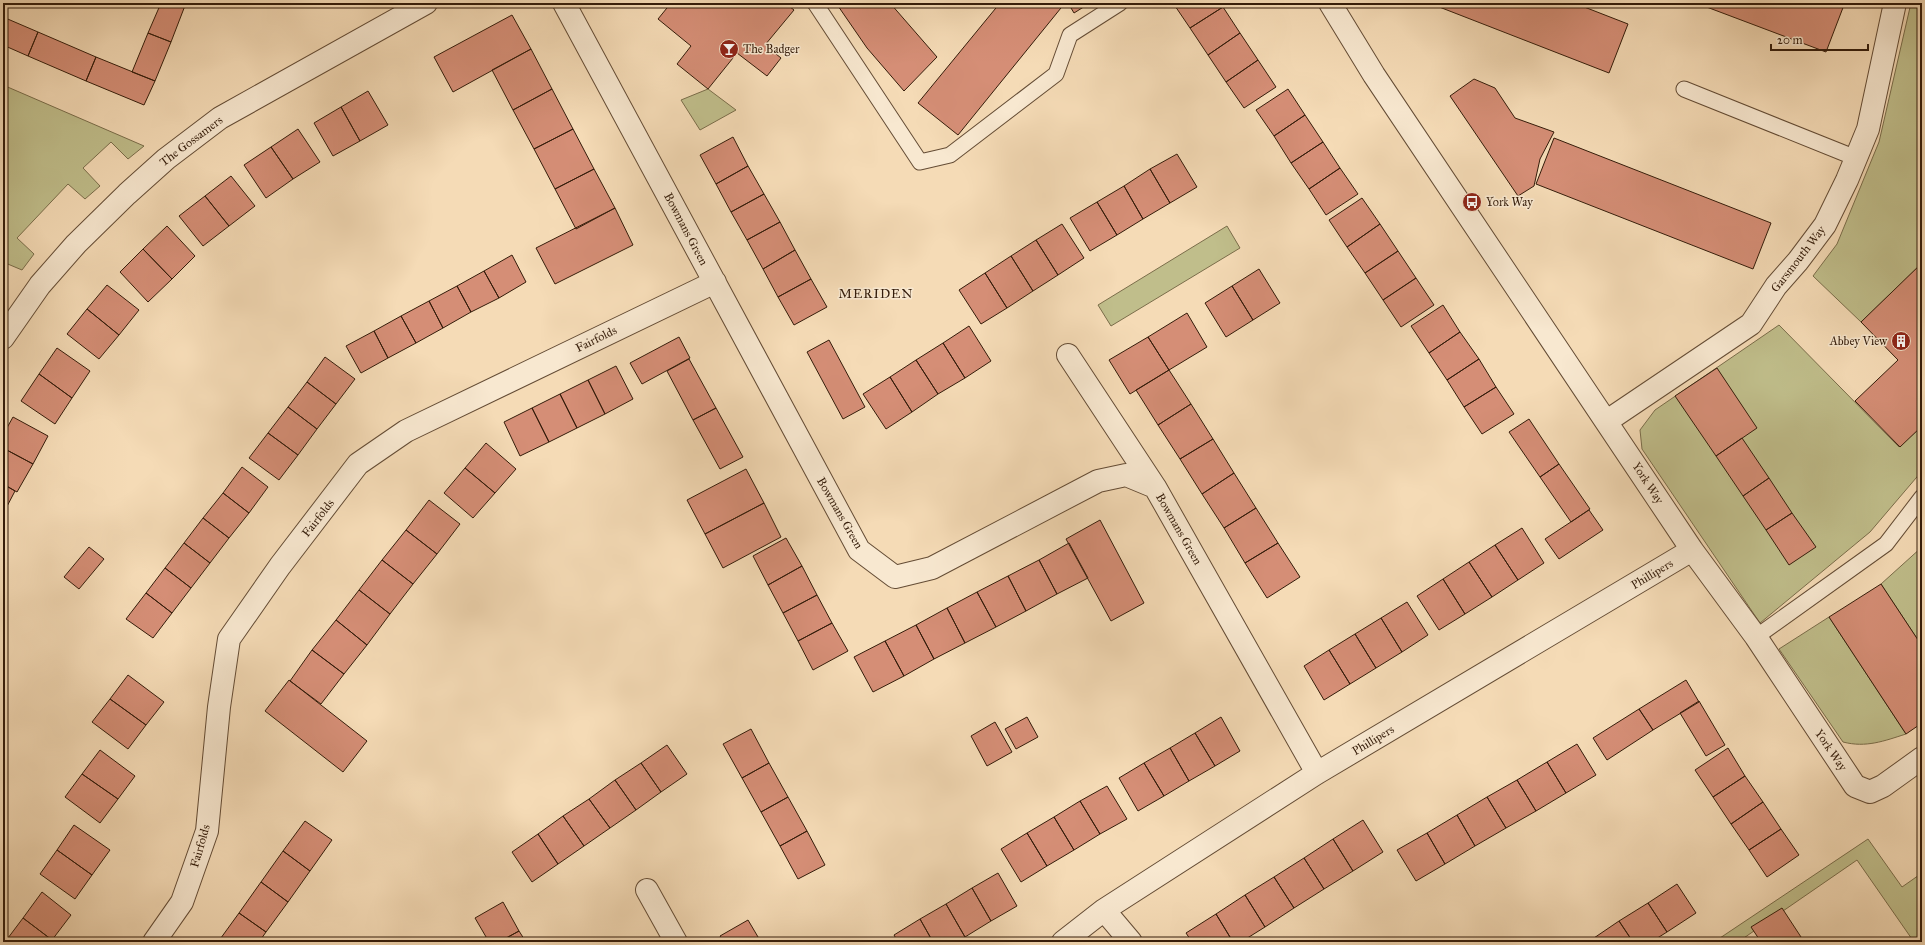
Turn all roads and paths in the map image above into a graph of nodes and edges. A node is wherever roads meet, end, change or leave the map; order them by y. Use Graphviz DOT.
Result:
graph roads {
  1 [pos="426,3"];
  2 [pos="564,3"];
  3 [pos="815,3"];
  4 [pos="1120,3"];
  5 [pos="1330,3"];
  6 [pos="1895,3"];
  7 [pos="1684,89"];
  8 [pos="1856,158"];
  9 [pos="715,282"];
  10 [pos="3,338"];
  11 [pos="1068,355"];
  12 [pos="1607,422"];
  13 [pos="1155,487"];
  14 [pos="1922,498"];
  15 [pos="1692,550"];
  16 [pos="1756,637"];
  17 [pos="1922,758"];
  18 [pos="1317,773"];
  19 [pos="647,890"];
  20 [pos="1104,910"];
  21 [pos="154,942"];
  22 [pos="676,942"];
  23 [pos="1063,942"];
  24 [pos="1131,942"];
  1 -- 10 [label="street, The Gossamers"];
  2 -- 9 [label="street, Bowmans Green"];
  3 -- 4 [label="lane"];
  5 -- 12 [label="street, York Way"];
  6 -- 8 [label="street, Garsmouth Way"];
  7 -- 8 [label="lane"];
  8 -- 12 [label="street, Garsmouth Way"];
  9 -- 13 [label="street, Bowmans Green"];
  9 -- 21 [label="street, Fairfolds"];
  11 -- 13 [label="street"];
  12 -- 15 [label="street, York Way"];
  13 -- 18 [label="street, Bowmans Green"];
  14 -- 16 [label="lane"];
  15 -- 16 [label="street, York Way"];
  15 -- 18 [label="street, Phillipers"];
  16 -- 17 [label="street, York Way"];
  18 -- 20 [label="street, Phillipers"];
  19 -- 22 [label="street"];
  20 -- 23 [label="street, Phillipers"];
  20 -- 24 [label="street"];
}
